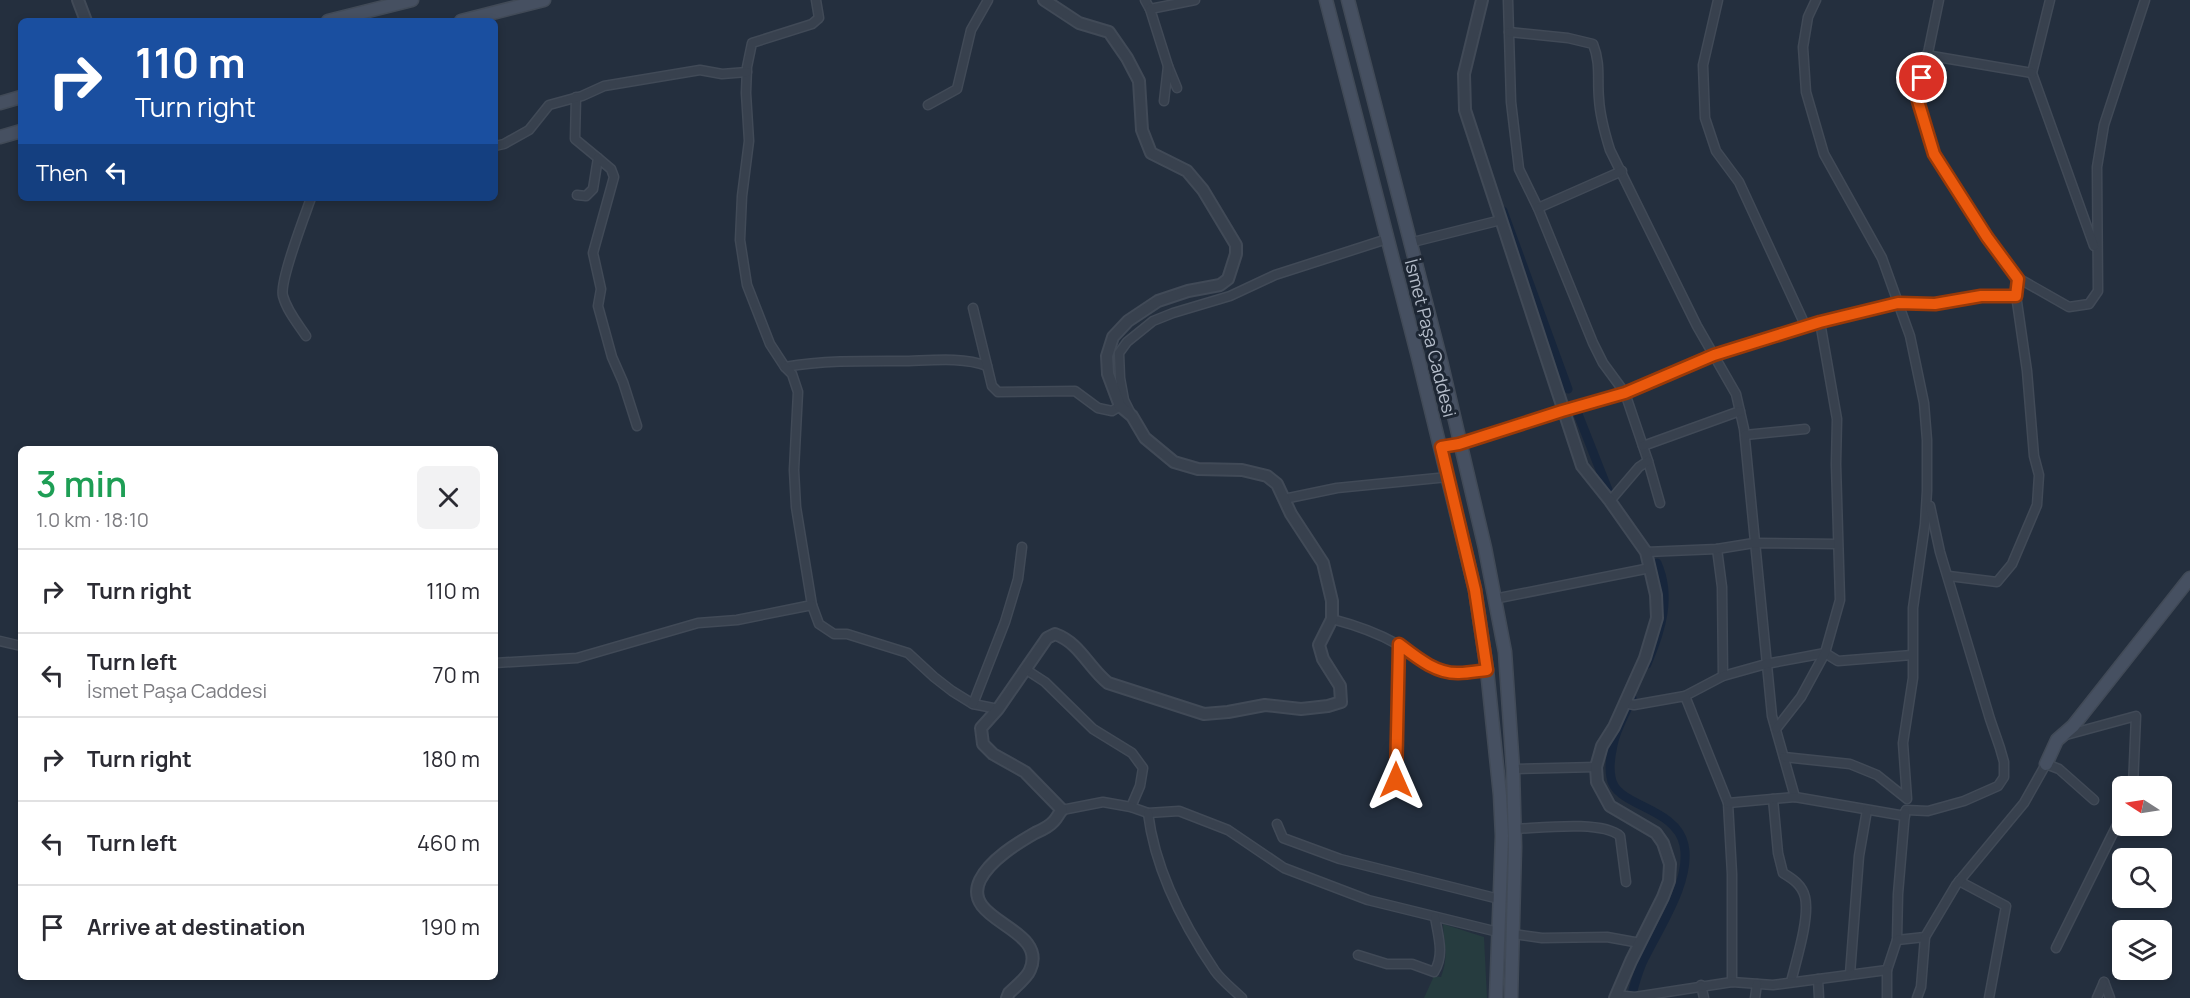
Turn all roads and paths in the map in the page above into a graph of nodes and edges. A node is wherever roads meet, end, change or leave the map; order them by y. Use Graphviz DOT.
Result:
graph roads {
  1 [pos="78,0"];
  2 [pos="412,0"];
  3 [pos="544,0"];
  4 [pos="816,0"];
  5 [pos="988,0"];
  6 [pos="1044,0"];
  7 [pos="1145,0"];
  8 [pos="1195,0"];
  9 [pos="1326,0"];
  10 [pos="1348,0"];
  11 [pos="1482,0"];
  12 [pos="1508,0"];
  13 [pos="1718,0"];
  14 [pos="1816,0"];
  15 [pos="1939,0"];
  16 [pos="2050,0"];
  17 [pos="2145,0"];
  18 [pos="377,4"];
  19 [pos="1150,9"];
  20 [pos="85,18"];
  21 [pos="337,18"];
  22 [pos="473,18"];
  23 [pos="1509,32"];
  24 [pos="1926,55"];
  25 [pos="1168,66"];
  26 [pos="747,72"];
  27 [pos="2032,73"];
  28 [pos="1177,88"];
  29 [pos="18,98"];
  30 [pos="576,98"];
  31 [pos="1164,101"];
  32 [pos="0,103"];
  33 [pos="928,105"];
  34 [pos="18,132"];
  35 [pos="0,137"];
  36 [pos="498,145"];
  37 [pos="598,158"];
  38 [pos="1622,171"];
  39 [pos="577,195"];
  40 [pos="310,201"];
  41 [pos="1538,208"];
  42 [pos="1501,220"];
  43 [pos="1387,239"];
  44 [pos="1409,243"];
  45 [pos="2097,252"];
  46 [pos="2018,279"];
  47 [pos="2016,296"];
  48 [pos="1898,303"];
  49 [pos="973,308"];
  50 [pos="1820,322"];
  51 [pos="1806,327"];
  52 [pos="306,336"];
  53 [pos="1714,355"];
  54 [pos="987,366"];
  55 [pos="785,367"];
  56 [pos="1625,393"];
  57 [pos="1120,406"];
  58 [pos="1562,411"];
  59 [pos="1740,411"];
  60 [pos="1132,416"];
  61 [pos="638,426"];
  62 [pos="1805,429"];
  63 [pos="1745,435"];
  64 [pos="1459,444"];
  65 [pos="1643,446"];
  66 [pos="1441,447"];
  67 [pos="1648,461"];
  68 [pos="1448,477"];
  69 [pos="1927,491"];
  70 [pos="1284,499"];
  71 [pos="1610,501"];
  72 [pos="1660,503"];
  73 [pos="1754,543"];
  74 [pos="1837,544"];
  75 [pos="1022,547"];
  76 [pos="1717,549"];
  77 [pos="1646,552"];
  78 [pos="1650,568"];
  79 [pos="1948,576"];
  80 [pos="2190,578"];
  81 [pos="1494,599"];
  82 [pos="812,605"];
  83 [pos="1332,619"];
  84 [pos="0,641"];
  85 [pos="1399,644"];
  86 [pos="18,645"];
  87 [pos="1825,653"];
  88 [pos="1912,656"];
  89 [pos="498,663"];
  90 [pos="1766,664"];
  91 [pos="1025,669"];
  92 [pos="1487,670"];
  93 [pos="1723,676"];
  94 [pos="1685,696"];
  95 [pos="974,704"];
  96 [pos="1628,704"];
  97 [pos="998,709"];
  98 [pos="1776,729"];
  99 [pos="2063,736"];
  100 [pos="1784,757"];
  101 [pos="2046,764"];
  102 [pos="1596,767"];
  103 [pos="1513,769"];
  104 [pos="2133,776"];
  105 [pos="1396,780"];
  106 [pos="1795,797"];
  107 [pos="1773,799"];
  108 [pos="1907,799"];
  109 [pos="2094,800"];
  110 [pos="1728,803"];
  111 [pos="1131,807"];
  112 [pos="1062,810"];
  113 [pos="1868,810"];
  114 [pos="1148,813"];
  115 [pos="1905,813"];
  116 [pos="1277,824"];
  117 [pos="1514,829"];
  118 [pos="2112,835"];
  119 [pos="1959,881"];
  120 [pos="1626,882"];
  121 [pos="1499,900"];
  122 [pos="1435,917"];
  123 [pos="1498,932"];
  124 [pos="1513,934"];
  125 [pos="1926,937"];
  126 [pos="1897,940"];
  127 [pos="1640,943"];
  128 [pos="2056,948"];
  129 [pos="1358,955"];
  130 [pos="1887,970"];
  131 [pos="1851,974"];
  132 [pos="1818,979"];
  133 [pos="1732,982"];
  134 [pos="1791,982"];
  135 [pos="1757,984"];
  136 [pos="1701,985"];
  137 [pos="1619,996"];
  138 [pos="1638,997"];
  139 [pos="1007,998"];
  140 [pos="1242,998"];
  141 [pos="1496,998"];
  142 [pos="1511,998"];
  143 [pos="1704,998"];
  144 [pos="1755,998"];
  145 [pos="1820,998"];
  146 [pos="1887,998"];
  147 [pos="1917,998"];
  148 [pos="1989,998"];
  149 [pos="2097,998"];
  150 [pos="2110,998"];
  1 -- 20 [label="street"];
  2 -- 18 [label="main road"];
  3 -- 22 [label="main road"];
  4 -- 26 [label="street"];
  5 -- 33 [label="street"];
  6 -- 57 [label="street"];
  7 -- 19 [label="street"];
  8 -- 19 [label="street"];
  9 -- 43 [label="main road, İsmet Paşa Caddesi"];
  10 -- 44 [label="main road"];
  11 -- 42 [label="street"];
  12 -- 23 [label="street"];
  13 -- 51 [label="street"];
  14 -- 48 [label="street"];
  15 -- 24 [label="street"];
  16 -- 27 [label="street"];
  17 -- 45 [label="street"];
  18 -- 21 [label="main road"];
  19 -- 25 [label="street"];
  23 -- 38 [label="street"];
  23 -- 41 [label="street"];
  24 -- 27 [label="street"];
  24 -- 46 [label="street"];
  25 -- 28 [label="street"];
  25 -- 31 [label="street"];
  26 -- 30 [label="street"];
  26 -- 55 [label="street"];
  27 -- 45 [label="street"];
  29 -- 32 [label="main road"];
  30 -- 36 [label="street"];
  30 -- 37 [label="street"];
  34 -- 35 [label="main road"];
  37 -- 39 [label="street"];
  37 -- 61 [label="street"];
  38 -- 41 [label="street"];
  38 -- 53 [label="street"];
  40 -- 52 [label="street"];
  41 -- 56 [label="street"];
  42 -- 44 [label="street"];
  42 -- 58 [label="street"];
  43 -- 60 [label="street"];
  43 -- 66 [label="main road, İsmet Paşa Caddesi"];
  44 -- 64 [label="main road"];
  45 -- 46 [label="street"];
  46 -- 47 [label="street"];
  47 -- 48 [label="street"];
  47 -- 79 [label="street"];
  48 -- 50 [label="street"];
  48 -- 69 [label="street"];
  49 -- 54 [label="street"];
  50 -- 51 [label="street"];
  50 -- 74 [label="street"];
  51 -- 53 [label="street"];
  53 -- 56 [label="street"];
  53 -- 59 [label="street"];
  54 -- 55 [label="street"];
  54 -- 57 [label="street"];
  55 -- 82 [label="street"];
  56 -- 58 [label="street"];
  56 -- 65 [label="street"];
  57 -- 60 [label="street"];
  58 -- 64 [label="street"];
  58 -- 71 [label="street"];
  59 -- 63 [label="street"];
  59 -- 65 [label="street"];
  60 -- 70 [label="street"];
  62 -- 63 [label="street"];
  63 -- 73 [label="street"];
  64 -- 66 [label="street"];
  64 -- 81 [label="main road"];
  65 -- 67 [label="street"];
  66 -- 68 [label="main road, İsmet Paşa Caddesi"];
  67 -- 71 [label="street"];
  67 -- 72 [label="street"];
  68 -- 70 [label="street"];
  68 -- 92 [label="main road, İsmet Paşa Caddesi"];
  69 -- 79 [label="street"];
  69 -- 88 [label="street"];
  70 -- 83 [label="street"];
  71 -- 77 [label="street"];
  73 -- 74 [label="street"];
  73 -- 76 [label="street"];
  73 -- 90 [label="street"];
  74 -- 87 [label="street"];
  75 -- 95 [label="street"];
  76 -- 77 [label="street"];
  76 -- 93 [label="street"];
  77 -- 78 [label="street"];
  78 -- 81 [label="street"];
  78 -- 96 [label="street"];
  79 -- 115 [label="street"];
  80 -- 99 [label="main road"];
  81 -- 103 [label="main road"];
  82 -- 89 [label="street"];
  82 -- 95 [label="street"];
  83 -- 85 [label="street"];
  83 -- 91 [label="street"];
  84 -- 86 [label="street"];
  85 -- 92 [label="street"];
  85 -- 105 [label="street"];
  87 -- 88 [label="street"];
  87 -- 90 [label="street"];
  87 -- 98 [label="street"];
  88 -- 108 [label="street"];
  90 -- 93 [label="street"];
  90 -- 98 [label="street"];
  91 -- 97 [label="street"];
  91 -- 111 [label="street"];
  92 -- 121 [label="main road, İsmet Paşa Caddesi"];
  93 -- 94 [label="street"];
  94 -- 96 [label="street"];
  94 -- 110 [label="street"];
  95 -- 97 [label="street"];
  96 -- 102 [label="street"];
  97 -- 112 [label="street"];
  98 -- 100 [label="street"];
  99 -- 101 [label="main road"];
  99 -- 104 [label="street"];
  100 -- 106 [label="street"];
  100 -- 108 [label="street"];
  101 -- 109 [label="street"];
  101 -- 119 [label="street"];
  102 -- 103 [label="street"];
  102 -- 127 [label="street"];
  103 -- 117 [label="main road"];
  106 -- 107 [label="street"];
  106 -- 113 [label="street"];
  107 -- 110 [label="street"];
  107 -- 134 [label="street"];
  108 -- 115 [label="street"];
  110 -- 133 [label="street"];
  111 -- 112 [label="street"];
  111 -- 114 [label="street"];
  112 -- 139 [label="street"];
  113 -- 115 [label="street"];
  113 -- 131 [label="street"];
  114 -- 122 [label="street"];
  114 -- 140 [label="street"];
  115 -- 126 [label="street"];
  116 -- 121 [label="street"];
  117 -- 120 [label="street"];
  117 -- 124 [label="main road"];
  118 -- 128 [label="street"];
  119 -- 125 [label="street"];
  119 -- 148 [label="street"];
  121 -- 123 [label="main road, İsmet Paşa Caddesi"];
  122 -- 123 [label="street"];
  122 -- 129 [label="street"];
  123 -- 141 [label="main road, İsmet Paşa Caddesi"];
  124 -- 127 [label="street"];
  124 -- 142 [label="main road"];
  125 -- 126 [label="street"];
  125 -- 147 [label="street"];
  126 -- 130 [label="street"];
  127 -- 137 [label="street"];
  130 -- 131 [label="street"];
  130 -- 146 [label="street"];
  131 -- 132 [label="street"];
  132 -- 134 [label="street"];
  132 -- 145 [label="street"];
  133 -- 135 [label="street"];
  133 -- 136 [label="street"];
  134 -- 135 [label="street"];
  135 -- 144 [label="street"];
  136 -- 138 [label="street"];
  136 -- 143 [label="street"];
  137 -- 138 [label="street"];
  149 -- 150 [label="street"];
}
